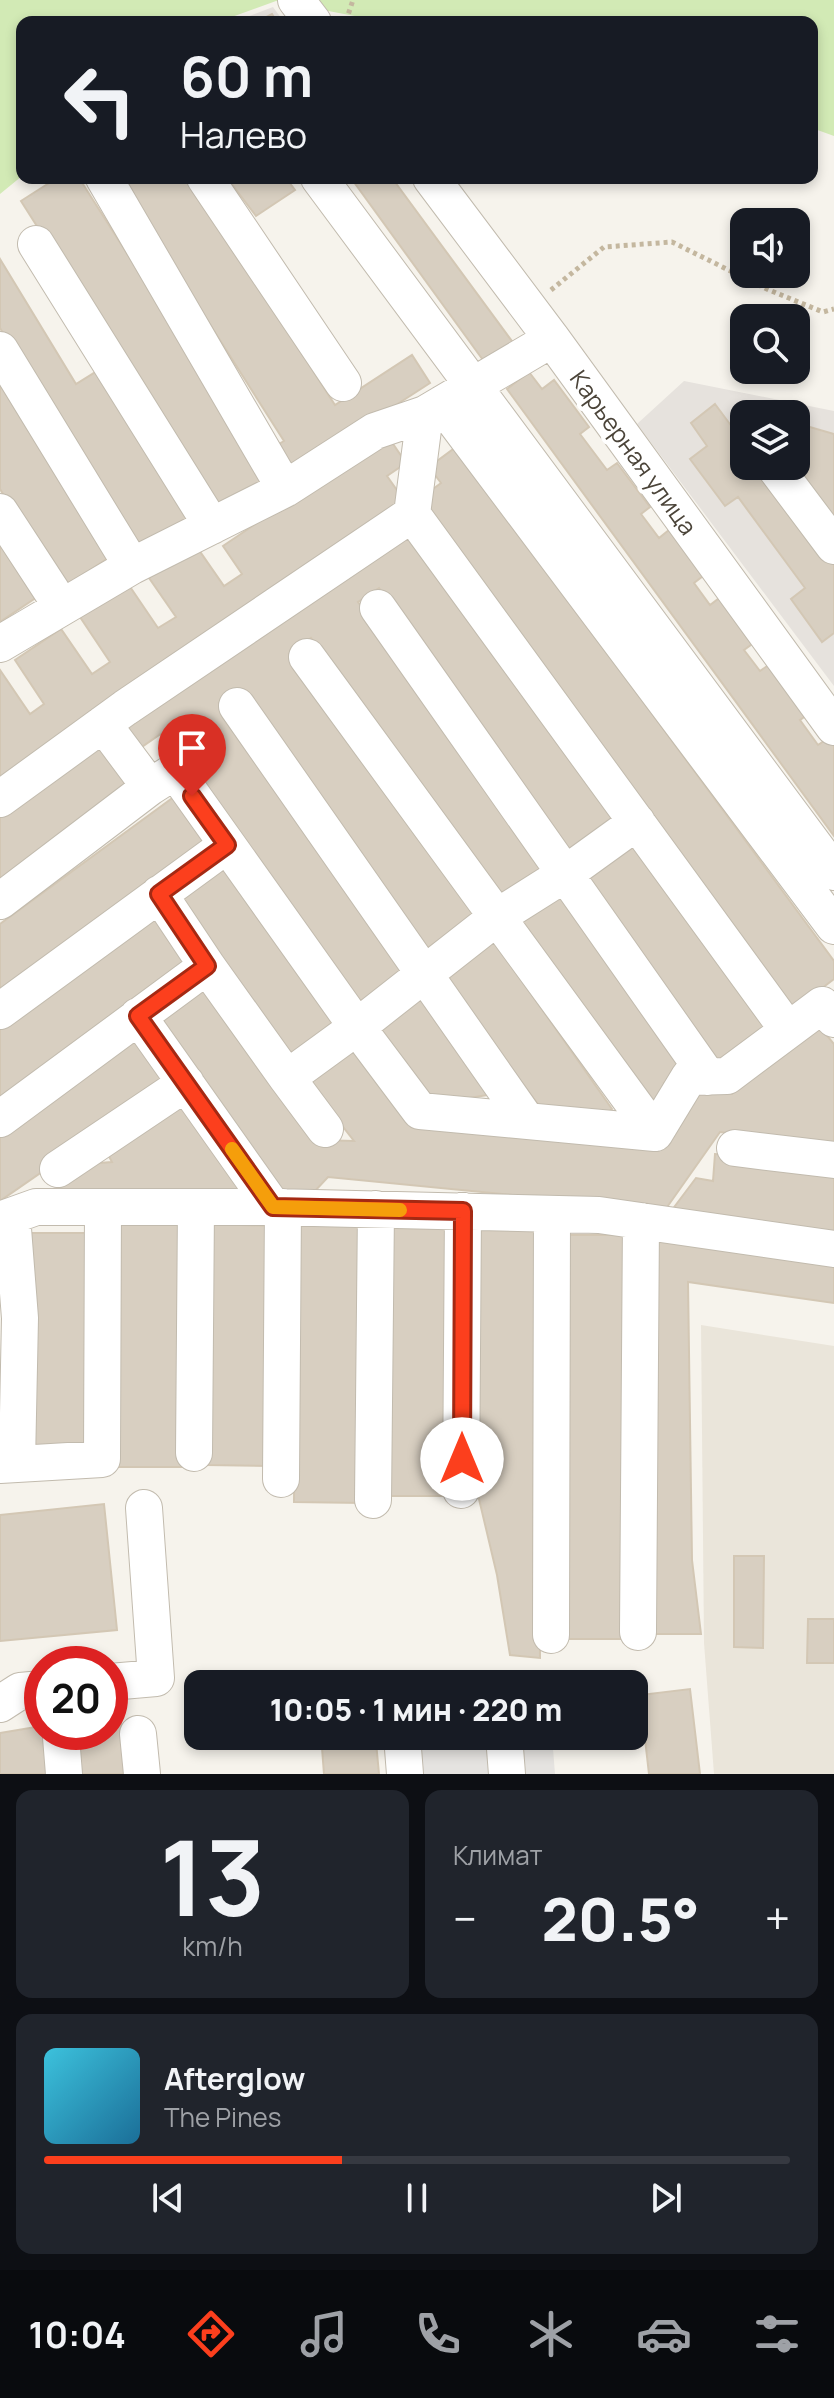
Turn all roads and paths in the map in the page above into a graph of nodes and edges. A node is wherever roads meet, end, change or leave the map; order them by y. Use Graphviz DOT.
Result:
graph roads {
  1 [pos="296,0"];
  2 [pos="308,16"];
  3 [pos="107,184"];
  4 [pos="209,184"];
  5 [pos="323,184"];
  6 [pos="435,184"];
  7 [pos="36,244"];
  8 [pos="834,309"];
  9 [pos="530,311"];
  10 [pos="552,339"];
  11 [pos="0,350"];
  12 [pos="343,383"];
  13 [pos="472,386"];
  14 [pos="433,409"];
  15 [pos="784,480"];
  16 [pos="285,489"];
  17 [pos="0,512"];
  18 [pos="412,514"];
  19 [pos="212,526"];
  20 [pos="834,546"];
  21 [pos="132,566"];
  22 [pos="62,607"];
  23 [pos="378,608"];
  24 [pos="0,644"];
  25 [pos="307,657"];
  26 [pos="237,706"];
  27 [pos="103,724"];
  28 [pos="834,727"];
  29 [pos="150,787"];
  30 [pos="0,799"];
  31 [pos="637,822"];
  32 [pos="227,845"];
  33 [pos="834,872"];
  34 [pos="565,874"];
  35 [pos="159,894"];
  36 [pos="0,901"];
  37 [pos="497,917"];
  38 [pos="834,926"];
  39 [pos="207,966"];
  40 [pos="424,974"];
  41 [pos="0,1011"];
  42 [pos="138,1016"];
  43 [pos="834,1019"];
  44 [pos="357,1027"];
  45 [pos="788,1030"];
  46 [pos="708,1077"];
  47 [pos="287,1078"];
  48 [pos="186,1083"];
  49 [pos="0,1119"];
  50 [pos="527,1121"];
  51 [pos="325,1129"];
  52 [pos="655,1133"];
  53 [pos="735,1148"];
  54 [pos="834,1160"];
  55 [pos="58,1169"];
  56 [pos="103,1207"];
  57 [pos="196,1207"];
  58 [pos="278,1207"];
  59 [pos="376,1209"];
  60 [pos="463,1211"];
  61 [pos="552,1214"];
  62 [pos="6,1218"];
  63 [pos="641,1221"];
  64 [pos="834,1249"];
  65 [pos="194,1453"];
  66 [pos="9,1463"];
  67 [pos="281,1479"];
  68 [pos="461,1490"];
  69 [pos="373,1500"];
  70 [pos="144,1508"];
  71 [pos="638,1632"];
  72 [pos="551,1635"];
  73 [pos="128,1680"];
  74 [pos="24,1691"];
  75 [pos="0,1704"];
  76 [pos="138,1734"];
  77 [pos="62,1750"];
  78 [pos="403,1750"];
  79 [pos="505,1750"];
  80 [pos="64,1774"];
  81 [pos="142,1774"];
  82 [pos="405,1774"];
  83 [pos="507,1774"];
  1 -- 2 [label="lane"];
  3 -- 16 [label="lane"];
  4 -- 12 [label="lane"];
  5 -- 13 [label="lane"];
  6 -- 9 [label="lane, Карьерная улица"];
  7 -- 19 [label="lane"];
  8 -- 9 [label="path"];
  9 -- 10 [label="lane, Карьерная улица"];
  10 -- 13 [label="lane"];
  10 -- 28 [label="lane, Карьерная улица"];
  11 -- 21 [label="lane"];
  13 -- 14 [label="lane"];
  13 -- 33 [label="lane"];
  14 -- 16 [label="lane"];
  14 -- 18 [label="lane"];
  14 -- 38 [label="lane"];
  15 -- 20 [label="lane"];
  16 -- 19 [label="lane"];
  17 -- 22 [label="lane"];
  18 -- 27 [label="lane"];
  18 -- 31 [label="lane"];
  19 -- 21 [label="lane"];
  21 -- 22 [label="lane"];
  22 -- 24 [label="lane"];
  23 -- 34 [label="lane"];
  25 -- 37 [label="lane"];
  26 -- 40 [label="lane"];
  27 -- 29 [label="lane"];
  27 -- 30 [label="lane"];
  29 -- 32 [label="lane"];
  29 -- 36 [label="lane"];
  31 -- 34 [label="lane"];
  31 -- 45 [label="lane"];
  32 -- 35 [label="lane"];
  32 -- 44 [label="lane"];
  34 -- 37 [label="lane"];
  34 -- 46 [label="lane"];
  35 -- 39 [label="lane"];
  35 -- 41 [label="lane"];
  37 -- 40 [label="lane"];
  37 -- 52 [label="lane"];
  39 -- 42 [label="lane"];
  39 -- 47 [label="lane"];
  40 -- 44 [label="lane"];
  40 -- 50 [label="lane"];
  42 -- 48 [label="lane"];
  42 -- 49 [label="lane"];
  43 -- 45 [label="lane"];
  44 -- 47 [label="lane"];
  44 -- 50 [label="lane"];
  45 -- 46 [label="lane"];
  46 -- 52 [label="lane"];
  47 -- 51 [label="lane"];
  48 -- 55 [label="lane"];
  48 -- 58 [label="lane"];
  50 -- 52 [label="lane"];
  53 -- 54 [label="lane"];
  56 -- 57 [label="lane"];
  56 -- 62 [label="lane"];
  56 -- 66 [label="lane"];
  57 -- 58 [label="lane"];
  57 -- 65 [label="lane"];
  58 -- 59 [label="lane"];
  58 -- 67 [label="lane"];
  59 -- 60 [label="lane"];
  59 -- 69 [label="lane"];
  60 -- 61 [label="lane"];
  60 -- 68 [label="lane"];
  61 -- 63 [label="lane"];
  61 -- 72 [label="lane"];
  62 -- 66 [label="lane"];
  63 -- 64 [label="lane"];
  63 -- 71 [label="lane"];
  70 -- 73 [label="lane"];
  74 -- 75 [label="lane"];
  76 -- 81 [label="lane"];
  77 -- 80 [label="lane"];
  78 -- 82 [label="lane"];
  79 -- 83 [label="lane"];
}
